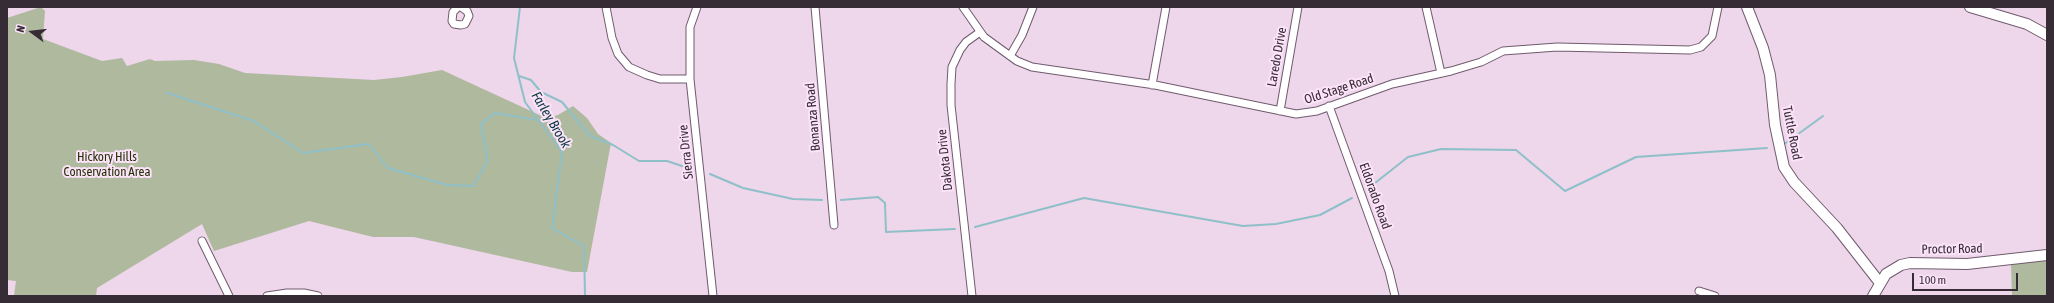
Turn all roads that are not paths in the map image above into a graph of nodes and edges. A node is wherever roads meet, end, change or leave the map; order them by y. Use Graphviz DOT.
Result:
graph roads {
  1 [pos="606,7"];
  2 [pos="697,7"];
  3 [pos="815,7"];
  4 [pos="963,7"];
  5 [pos="1033,7"];
  6 [pos="1166,7"];
  7 [pos="1298,7"];
  8 [pos="1426,7"];
  9 [pos="1718,7"];
  10 [pos="1747,7"];
  11 [pos="1970,7"];
  12 [pos="980,32"];
  13 [pos="2046,33"];
  14 [pos="1010,56"];
  15 [pos="1441,73"];
  16 [pos="690,79"];
  17 [pos="1152,85"];
  18 [pos="1329,106"];
  19 [pos="1280,111"];
  20 [pos="834,225"];
  21 [pos="202,241"];
  22 [pos="2047,254"];
  23 [pos="1880,282"];
  24 [pos="1699,291"];
  25 [pos="229,296"];
  26 [pos="267,296"];
  27 [pos="318,296"];
  28 [pos="714,296"];
  29 [pos="972,296"];
  30 [pos="1394,296"];
  31 [pos="1715,296"];
  32 [pos="1873,296"];
  1 -- 16 [label="street"];
  2 -- 16 [label="street, Sierra Drive"];
  3 -- 20 [label="street, Bonanza Road"];
  4 -- 12 [label="street, Old Stage Road"];
  5 -- 14 [label="street"];
  6 -- 17 [label="street"];
  7 -- 19 [label="street, Laredo Drive"];
  8 -- 15 [label="street"];
  9 -- 15 [label="street, Old Stage Road"];
  10 -- 23 [label="main road, Tuttle Road"];
  11 -- 13 [label="main road"];
  12 -- 14 [label="street, Old Stage Road"];
  12 -- 29 [label="street, Dakota Drive"];
  14 -- 17 [label="street, Old Stage Road"];
  15 -- 18 [label="street, Old Stage Road"];
  16 -- 28 [label="street, Sierra Drive"];
  17 -- 19 [label="street, Old Stage Road"];
  18 -- 19 [label="street, Old Stage Road"];
  18 -- 30 [label="street, Eldorado Road"];
  21 -- 25 [label="street"];
  22 -- 23 [label="main road, Proctor Road"];
  23 -- 32 [label="main road, Proctor Road"];
  24 -- 31 [label="street"];
  26 -- 27 [label="street"];
}
